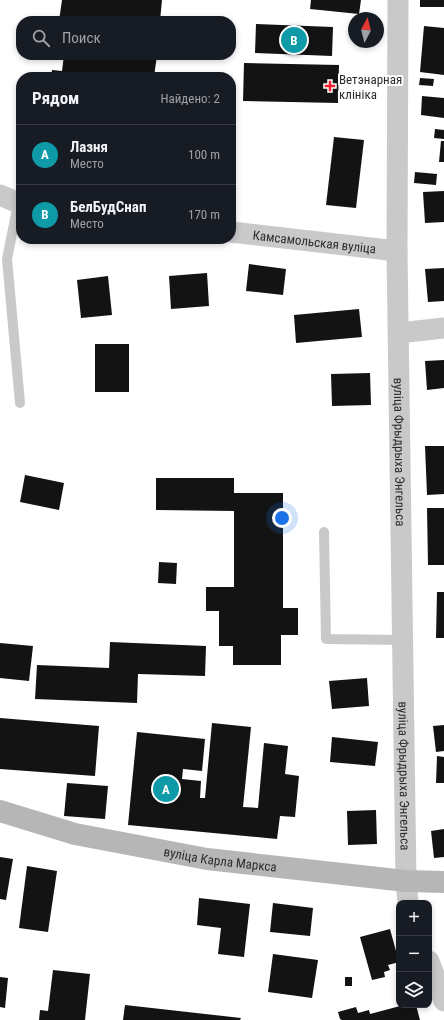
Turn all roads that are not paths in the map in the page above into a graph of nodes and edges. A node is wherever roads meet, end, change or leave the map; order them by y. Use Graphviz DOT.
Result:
graph roads {
  1 [pos="398,0"];
  2 [pos="13,201"];
  3 [pos="236,233"];
  4 [pos="397,251"];
  5 [pos="444,328"];
  6 [pos="399,333"];
  7 [pos="20,403"];
  8 [pos="324,532"];
  9 [pos="403,640"];
  10 [pos="0,811"];
  11 [pos="406,881"];
  12 [pos="444,882"];
  13 [pos="408,900"];
  14 [pos="432,969"];
  15 [pos="444,1001"];
  1 -- 4 [label="street, вуліца Фрыдрыха Энгельса"];
  2 -- 7 [label="lane"];
  3 -- 4 [label="street, Камсамольская вуліца"];
  4 -- 6 [label="street, вуліца Фрыдрыха Энгельса"];
  5 -- 6 [label="street"];
  6 -- 9 [label="street, вуліца Фрыдрыха Энгельса"];
  8 -- 9 [label="lane"];
  9 -- 11 [label="street, вуліца Фрыдрыха Энгельса"];
  10 -- 11 [label="main road, вуліца Карла Маркса"];
  11 -- 12 [label="main road, вуліца Карла Маркса"];
  11 -- 13 [label="street, вуліца Фрыдрыха Энгельса"];
  14 -- 15 [label="street"];
}
